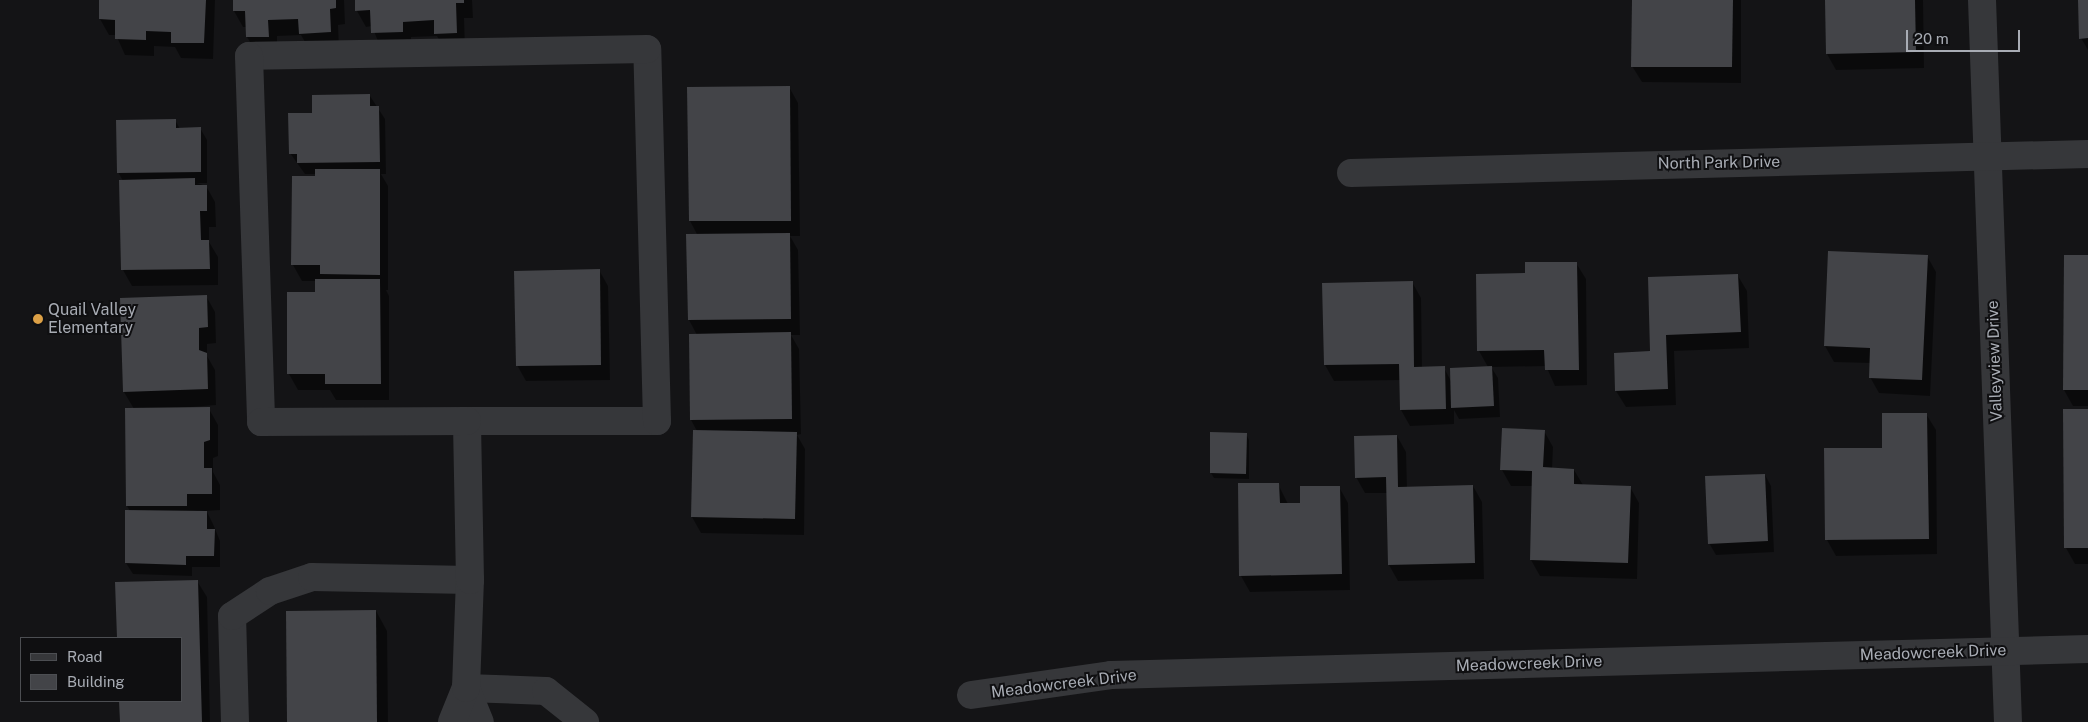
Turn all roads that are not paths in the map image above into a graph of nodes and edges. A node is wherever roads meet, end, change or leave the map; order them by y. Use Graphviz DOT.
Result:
graph roads {
  1 [pos="1982,0"];
  2 [pos="2088,154"];
  3 [pos="1988,157"];
  4 [pos="1351,173"];
  5 [pos="467,421"];
  6 [pos="470,580"];
  7 [pos="2088,649"];
  8 [pos="2005,651"];
  9 [pos="466,688"];
  10 [pos="971,695"];
  11 [pos="235,722"];
  12 [pos="452,722"];
  13 [pos="480,722"];
  14 [pos="585,722"];
  15 [pos="2008,722"];
  1 -- 3 [label="street, Valleyview Drive"];
  2 -- 3 [label="street, North Park Drive"];
  3 -- 4 [label="street, North Park Drive"];
  3 -- 8 [label="street, Valleyview Drive"];
  5 -- 5 [label="street"];
  5 -- 6 [label="street"];
  6 -- 9 [label="street"];
  6 -- 11 [label="street"];
  7 -- 8 [label="street, Meadowcreek Drive"];
  8 -- 10 [label="street, Meadowcreek Drive"];
  8 -- 15 [label="street, Valleyview Drive"];
  9 -- 12 [label="street"];
  9 -- 13 [label="street"];
  9 -- 14 [label="street"];
}
